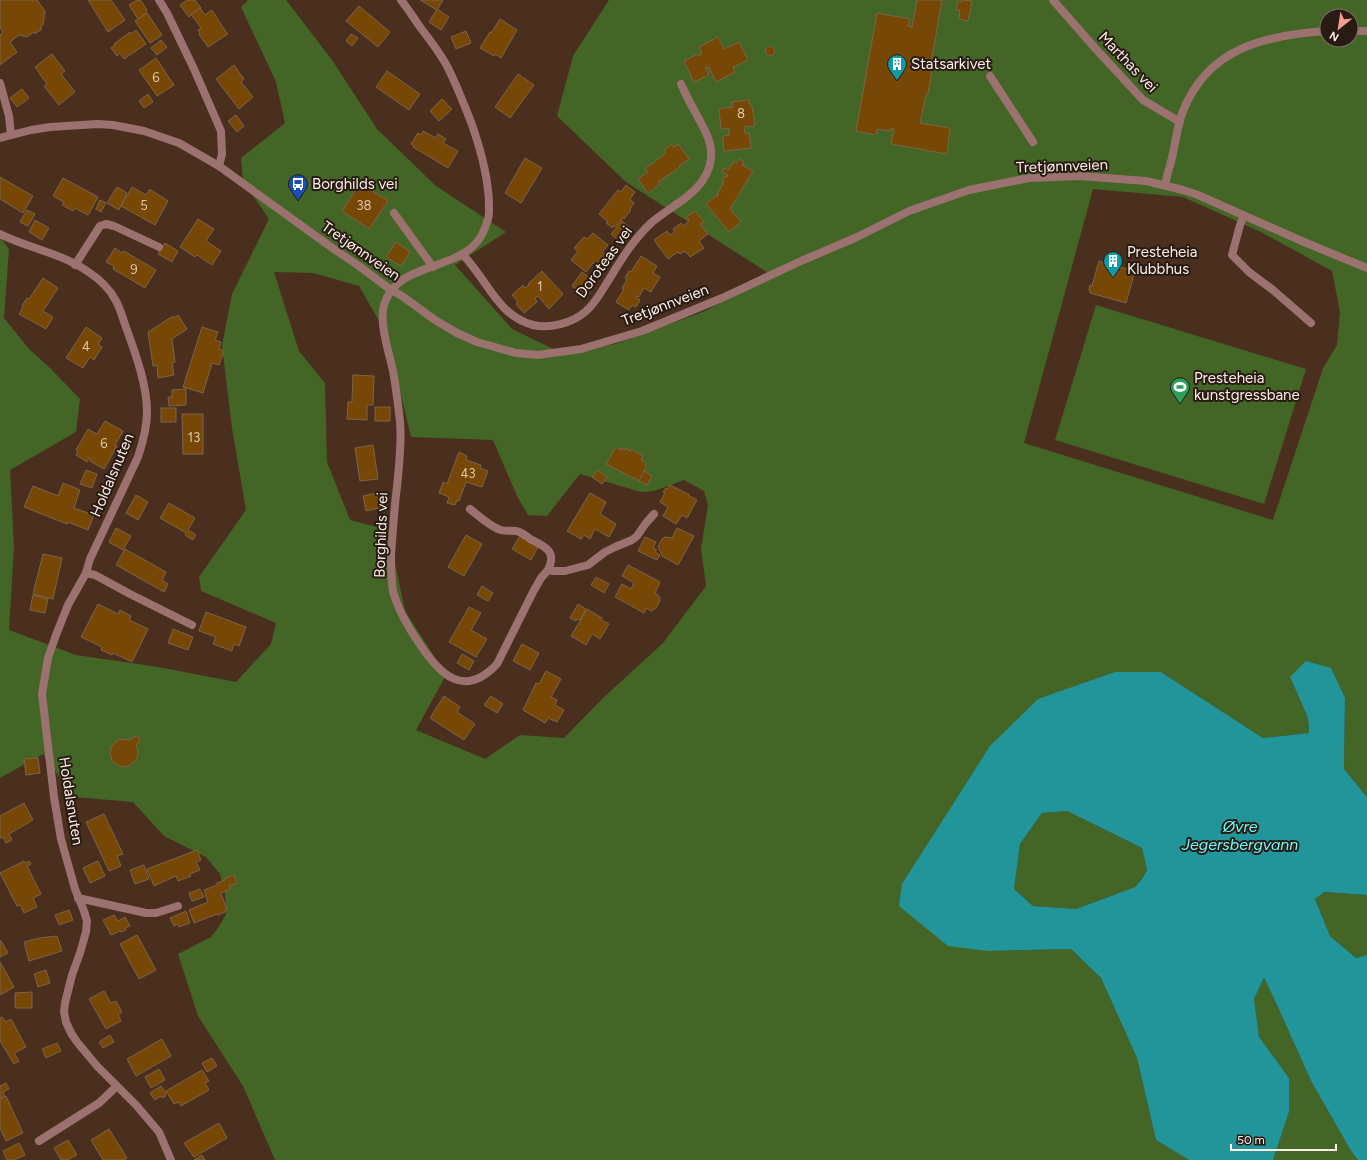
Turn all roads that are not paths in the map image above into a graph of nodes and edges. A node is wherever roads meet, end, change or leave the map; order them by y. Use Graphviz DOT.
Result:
graph roads {
  1 [pos="159,0"];
  2 [pos="401,0"];
  3 [pos="1053,0"];
  4 [pos="1319,32"];
  5 [pos="990,76"];
  6 [pos="0,83"];
  7 [pos="681,84"];
  8 [pos="1180,122"];
  9 [pos="11,135"];
  10 [pos="0,138"];
  11 [pos="1033,142"];
  12 [pos="219,166"];
  13 [pos="1165,185"];
  14 [pos="394,212"];
  15 [pos="1244,216"];
  16 [pos="0,234"];
  17 [pos="159,247"];
  18 [pos="462,254"];
  19 [pos="75,264"];
  20 [pos="433,267"];
  21 [pos="1367,268"];
  22 [pos="391,290"];
  23 [pos="1311,324"];
  24 [pos="470,509"];
  25 [pos="654,514"];
  26 [pos="548,570"];
  27 [pos="86,573"];
  28 [pos="192,625"];
  29 [pos="78,898"];
  30 [pos="178,906"];
  31 [pos="116,1087"];
  32 [pos="39,1141"];
  33 [pos="171,1160"];
  1 -- 12 [label="street"];
  2 -- 18 [label="street, Borghilds vei"];
  3 -- 8 [label="street, Marthas vei"];
  4 -- 8 [label="street"];
  5 -- 11 [label="street"];
  6 -- 9 [label="street"];
  7 -- 18 [label="street, Doroteas vei"];
  8 -- 13 [label="street"];
  9 -- 10 [label="street, Tretjønnveien"];
  9 -- 12 [label="street, Tretjønnveien"];
  12 -- 22 [label="street, Tretjønnveien"];
  13 -- 15 [label="street, Tretjønnveien"];
  13 -- 22 [label="street, Tretjønnveien"];
  14 -- 20 [label="street"];
  15 -- 21 [label="street, Tretjønnveien"];
  15 -- 23 [label="street"];
  16 -- 19 [label="street, Holdalsnuten"];
  17 -- 19 [label="street"];
  18 -- 20 [label="street, Borghilds vei"];
  19 -- 27 [label="street, Holdalsnuten"];
  20 -- 22 [label="street, Borghilds vei"];
  22 -- 26 [label="street, Borghilds vei"];
  24 -- 26 [label="street"];
  25 -- 26 [label="street"];
  27 -- 28 [label="street"];
  27 -- 29 [label="street, Holdalsnuten"];
  29 -- 30 [label="street"];
  29 -- 31 [label="street, Holdalsnuten"];
  31 -- 32 [label="street"];
  31 -- 33 [label="street, Holdalsnuten"];
}
